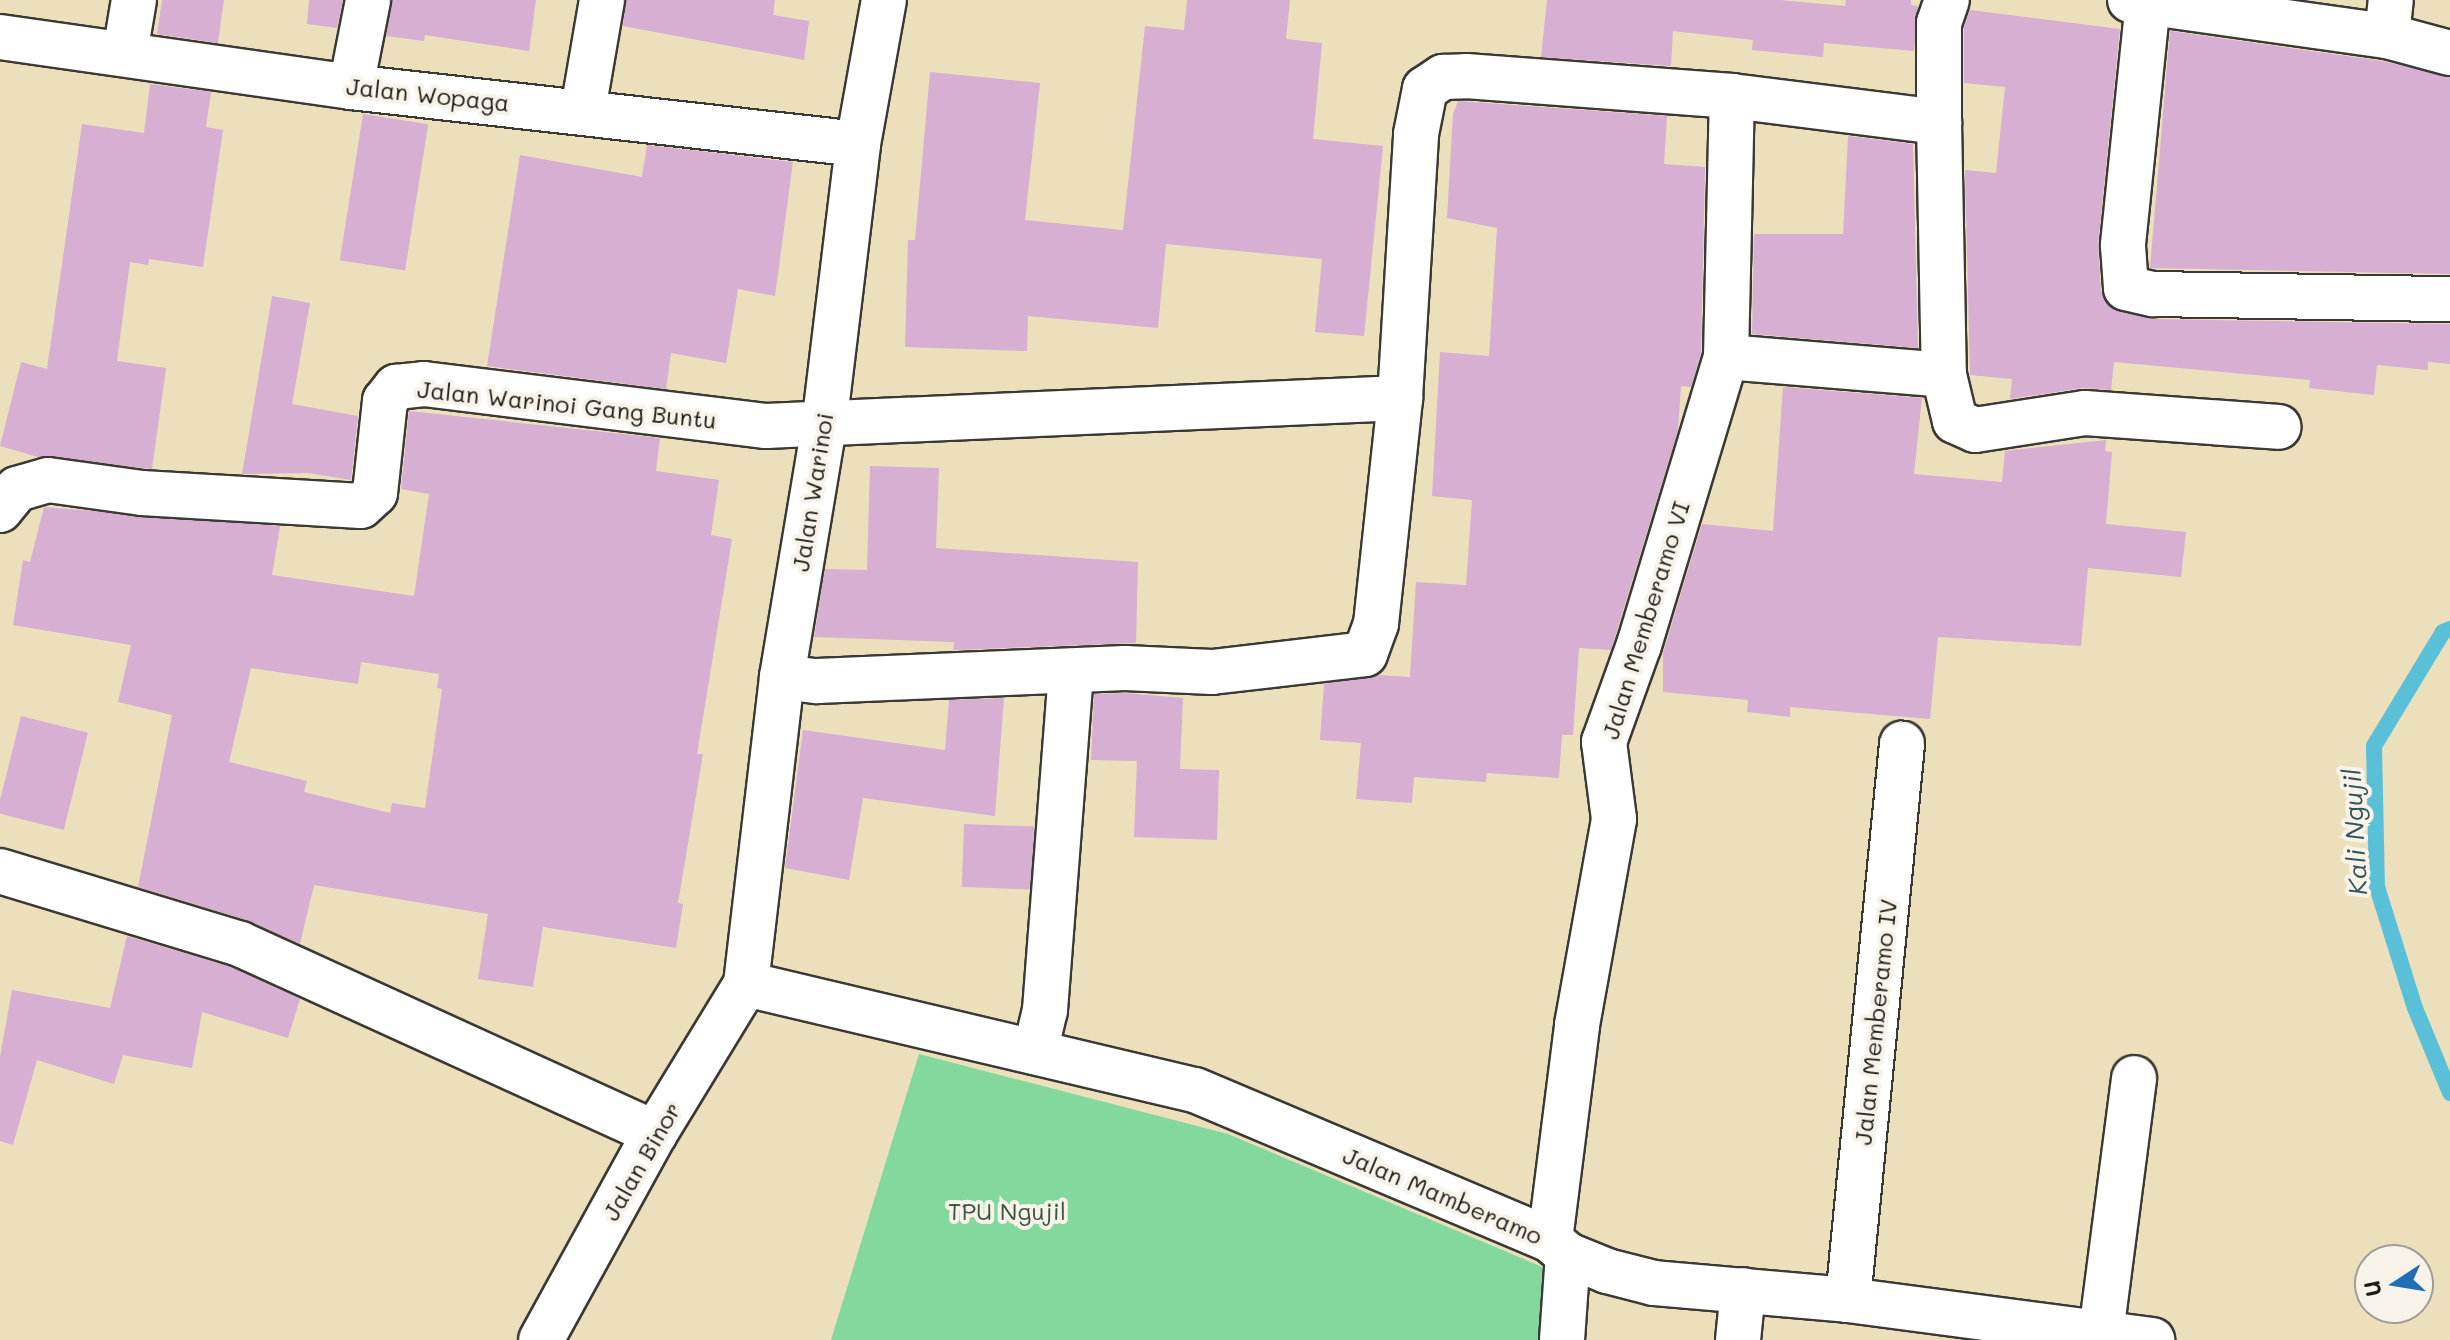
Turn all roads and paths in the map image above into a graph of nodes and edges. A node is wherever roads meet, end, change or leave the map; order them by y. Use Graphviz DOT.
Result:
graph roads {
  1 [pos="134,0"];
  2 [pos="368,0"];
  3 [pos="602,0"];
  4 [pos="884,0"];
  5 [pos="1947,0"];
  6 [pos="2139,1"];
  7 [pos="2389,18"];
  8 [pos="0,37"];
  9 [pos="125,53"];
  10 [pos="2450,53"];
  11 [pos="351,87"];
  12 [pos="1732,96"];
  13 [pos="583,110"];
  14 [pos="1939,122"];
  15 [pos="858,144"];
  16 [pos="2450,299"];
  17 [pos="1726,357"];
  18 [pos="1944,375"];
  19 [pos="1400,398"];
  20 [pos="824,426"];
  21 [pos="2278,427"];
  22 [pos="0,510"];
  23 [pos="1071,671"];
  24 [pos="782,677"];
  25 [pos="1902,744"];
  26 [pos="0,871"];
  27 [pos="746,984"];
  28 [pos="1035,1052"];
  29 [pos="2134,1078"];
  30 [pos="655,1133"];
  31 [pos="1559,1247"];
  32 [pos="1743,1290"];
  33 [pos="1848,1300"];
  34 [pos="2014,1330"];
  35 [pos="2101,1333"];
  36 [pos="541,1340"];
  37 [pos="1562,1340"];
  38 [pos="1738,1340"];
  39 [pos="2152,1340"];
  1 -- 9 [label="street"];
  2 -- 11 [label="street"];
  3 -- 13 [label="street"];
  4 -- 15 [label="street, Jalan Warinoi"];
  5 -- 14 [label="street"];
  6 -- 7 [label="street"];
  6 -- 16 [label="street"];
  7 -- 10 [label="street"];
  8 -- 9 [label="street, Jalan Wopaga"];
  9 -- 11 [label="street, Jalan Wopaga"];
  11 -- 13 [label="street, Jalan Wopaga"];
  12 -- 14 [label="street"];
  12 -- 17 [label="street, Jalan Memberamo VI"];
  12 -- 19 [label="street"];
  13 -- 15 [label="street, Jalan Wopaga"];
  14 -- 18 [label="street"];
  15 -- 20 [label="street, Jalan Warinoi"];
  17 -- 18 [label="street"];
  17 -- 31 [label="street, Jalan Memberamo VI"];
  18 -- 21 [label="street"];
  19 -- 20 [label="street, Jalan Warinoi Gang Buntu"];
  19 -- 23 [label="street"];
  20 -- 22 [label="street, Jalan Warinoi Gang Buntu"];
  20 -- 24 [label="street, Jalan Warinoi"];
  23 -- 24 [label="street"];
  23 -- 28 [label="street"];
  24 -- 27 [label="street, Jalan Warinoi"];
  25 -- 33 [label="street, Jalan Memberamo IV"];
  26 -- 30 [label="street"];
  27 -- 28 [label="street, Jalan Mamberamo"];
  27 -- 30 [label="street, Jalan Binor"];
  28 -- 31 [label="street, Jalan Mamberamo"];
  29 -- 35 [label="street"];
  30 -- 36 [label="street, Jalan Binor"];
  31 -- 32 [label="street, Jalan Mamberamo"];
  31 -- 37 [label="street, Jalan Memberamo VI"];
  32 -- 33 [label="street, Jalan Mamberamo"];
  32 -- 38 [label="street"];
  33 -- 34 [label="street, Jalan Mamberamo"];
  34 -- 35 [label="street, Jalan Mamberamo"];
  35 -- 39 [label="street, Jalan Mamberamo"];
}
